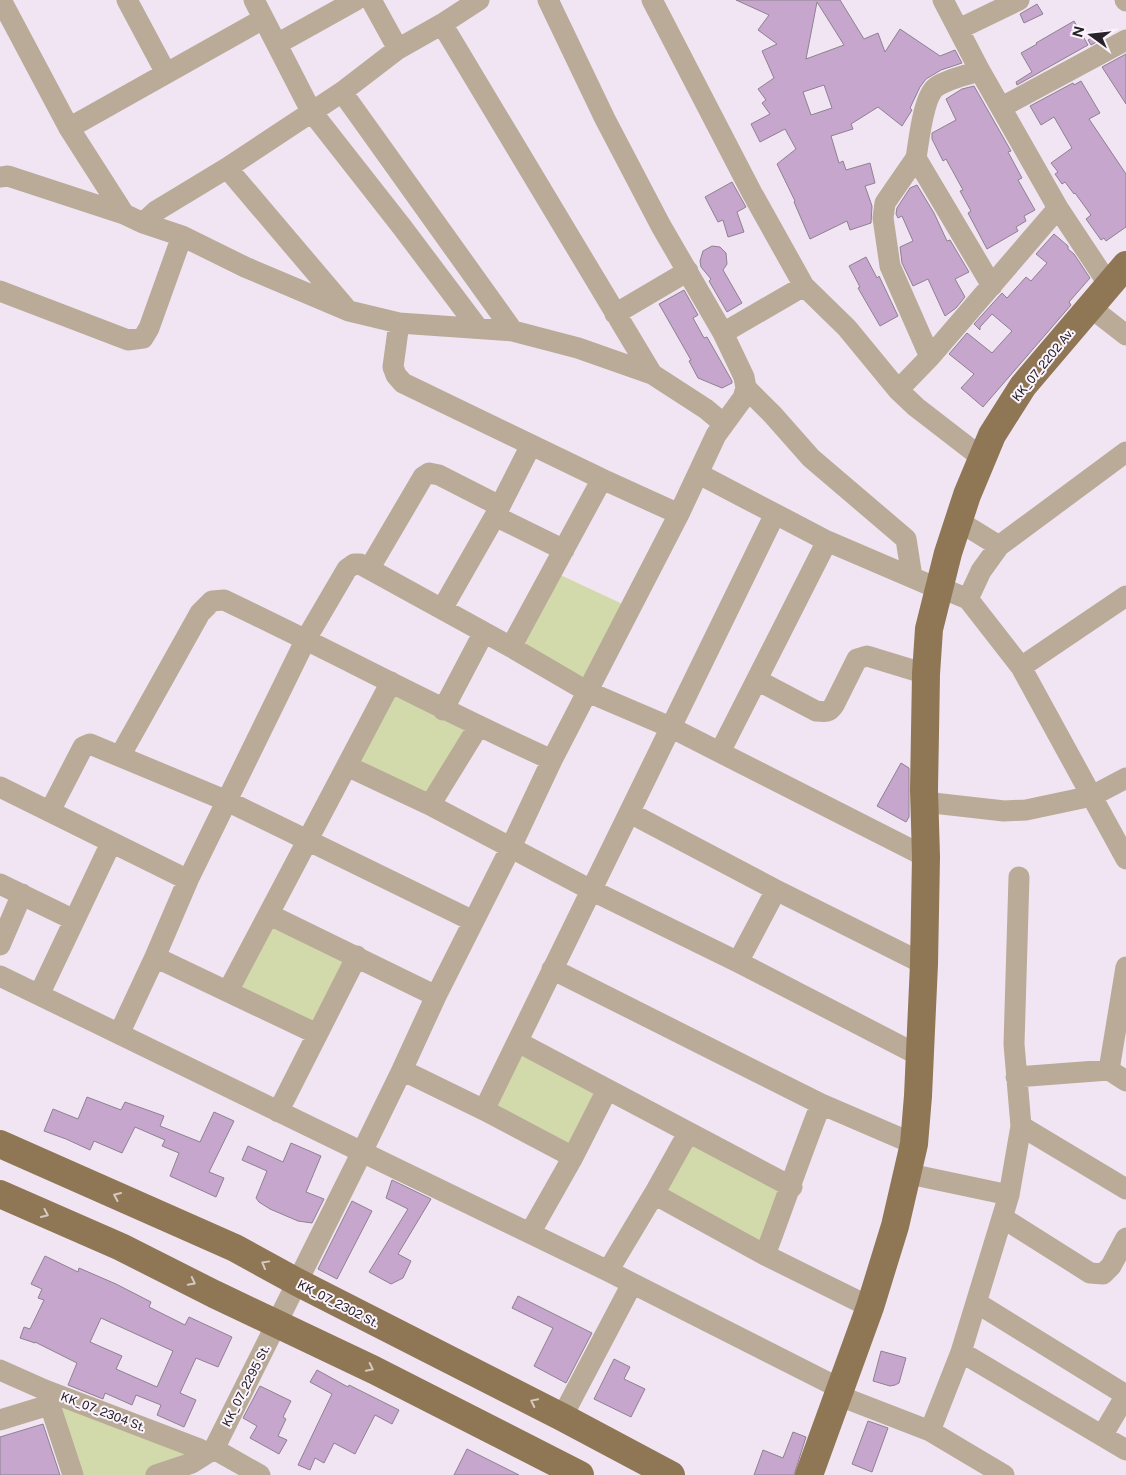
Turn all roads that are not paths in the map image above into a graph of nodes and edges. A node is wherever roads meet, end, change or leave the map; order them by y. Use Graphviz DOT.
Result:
graph roads {
  1 [pos="1,0"];
  2 [pos="127,0"];
  3 [pos="254,0"];
  4 [pos="356,0"];
  5 [pos="371,0"];
  6 [pos="479,0"];
  7 [pos="548,0"];
  8 [pos="652,0"];
  9 [pos="943,0"];
  10 [pos="1019,0"];
  11 [pos="263,19"];
  12 [pos="442,24"];
  13 [pos="959,29"];
  14 [pos="1126,40"];
  15 [pos="277,44"];
  16 [pos="398,49"];
  17 [pos="980,71"];
  18 [pos="166,73"];
  19 [pos="342,92"];
  20 [pos="1002,107"];
  21 [pos="311,111"];
  22 [pos="69,128"];
  23 [pos="916,158"];
  24 [pos="228,168"];
  25 [pos="0,177"];
  26 [pos="1058,208"];
  27 [pos="124,214"];
  28 [pos="143,223"];
  29 [pos="182,236"];
  30 [pos="688,271"];
  31 [pos="1120,277"];
  32 [pos="804,286"];
  33 [pos="992,286"];
  34 [pos="0,291"];
  35 [pos="349,312"];
  36 [pos="615,314"];
  37 [pos="1099,314"];
  38 [pos="400,323"];
  39 [pos="478,328"];
  40 [pos="513,331"];
  41 [pos="723,333"];
  42 [pos="1126,335"];
  43 [pos="930,357"];
  44 [pos="652,374"];
  45 [pos="746,388"];
  46 [pos="898,390"];
  47 [pos="724,424"];
  48 [pos="531,445"];
  49 [pos="1126,452"];
  50 [pos="982,458"];
  51 [pos="698,474"];
  52 [pos="602,479"];
  53 [pos="497,511"];
  54 [pos="679,514"];
  55 [pos="775,514"];
  56 [pos="968,527"];
  57 [pos="827,541"];
  58 [pos="1000,546"];
  59 [pos="564,550"];
  60 [pos="369,569"];
  61 [pos="912,577"];
  62 [pos="953,593"];
  63 [pos="1126,596"];
  64 [pos="442,609"];
  65 [pos="484,632"];
  66 [pos="306,639"];
  67 [pos="511,647"];
  68 [pos="1020,668"];
  69 [pos="926,674"];
  70 [pos="757,680"];
  71 [pos="391,682"];
  72 [pos="588,692"];
  73 [pos="443,710"];
  74 [pos="478,727"];
  75 [pos="670,727"];
  76 [pos="720,752"];
  77 [pos="120,756"];
  78 [pos="552,760"];
  79 [pos="347,766"];
  80 [pos="1126,778"];
  81 [pos="0,787"];
  82 [pos="1092,796"];
  83 [pos="227,801"];
  84 [pos="933,803"];
  85 [pos="430,805"];
  86 [pos="50,811"];
  87 [pos="630,813"];
  88 [pos="308,840"];
  89 [pos="111,843"];
  90 [pos="511,848"];
  91 [pos="926,857"];
  92 [pos="1126,859"];
  93 [pos="1019,876"];
  94 [pos="188,880"];
  95 [pos="0,884"];
  96 [pos="591,890"];
  97 [pos="776,890"];
  98 [pos="22,894"];
  99 [pos="270,915"];
  100 [pos="74,920"];
  101 [pos="473,921"];
  102 [pos="0,944"];
  103 [pos="357,956"];
  104 [pos="155,957"];
  105 [pos="738,962"];
  106 [pos="924,964"];
  107 [pos="1126,967"];
  108 [pos="552,969"];
  109 [pos="0,976"];
  110 [pos="228,991"];
  111 [pos="40,996"];
  112 [pos="436,996"];
  113 [pos="119,1034"];
  114 [pos="317,1034"];
  115 [pos="518,1042"];
  116 [pos="920,1056"];
  117 [pos="402,1070"];
  118 [pos="1117,1075"];
  119 [pos="1016,1077"];
  120 [pos="607,1090"];
  121 [pos="821,1104"];
  122 [pos="484,1110"];
  123 [pos="278,1112"];
  124 [pos="1021,1126"];
  125 [pos="688,1133"];
  126 [pos="0,1144"];
  127 [pos="914,1144"];
  128 [pos="362,1152"];
  129 [pos="573,1157"];
  130 [pos="919,1176"];
  131 [pos="792,1187"];
  132 [pos="1126,1189"];
  133 [pos="0,1194"];
  134 [pos="654,1194"];
  135 [pos="1009,1195"];
  136 [pos="1003,1218"];
  137 [pos="530,1233"];
  138 [pos="1126,1238"];
  139 [pos="765,1255"];
  140 [pos="608,1271"];
  141 [pos="297,1282"];
  142 [pos="632,1284"];
  143 [pos="977,1303"];
  144 [pos="870,1307"];
  145 [pos="277,1323"];
  146 [pos="961,1352"];
  147 [pos="0,1370"];
  148 [pos="846,1394"];
  149 [pos="1126,1395"];
  150 [pos="47,1397"];
  151 [pos="562,1416"];
  152 [pos="0,1420"];
  153 [pos="930,1431"];
  154 [pos="1102,1436"];
  155 [pos="1126,1450"];
  156 [pos="210,1451"];
  157 [pos="543,1467"];
  158 [pos="73,1475"];
  159 [pos="156,1475"];
  160 [pos="260,1475"];
  161 [pos="580,1475"];
  162 [pos="671,1475"];
  163 [pos="809,1475"];
  164 [pos="825,1475"];
  165 [pos="1004,1475"];
  1 -- 22 [label="street"];
  2 -- 18 [label="street"];
  3 -- 11 [label="street"];
  4 -- 15 [label="street"];
  5 -- 16 [label="street"];
  6 -- 12 [label="street"];
  7 -- 30 [label="street"];
  8 -- 32 [label="street"];
  9 -- 13 [label="street"];
  10 -- 13 [label="street"];
  11 -- 15 [label="street"];
  11 -- 18 [label="street"];
  12 -- 16 [label="street"];
  12 -- 36 [label="street"];
  13 -- 17 [label="street"];
  14 -- 20 [label="street"];
  15 -- 21 [label="street"];
  16 -- 19 [label="street"];
  17 -- 20 [label="street"];
  17 -- 23 [label="street"];
  18 -- 22 [label="street"];
  19 -- 21 [label="street"];
  19 -- 40 [label="street"];
  20 -- 26 [label="street"];
  21 -- 24 [label="street"];
  21 -- 39 [label="street"];
  22 -- 27 [label="street"];
  23 -- 33 [label="street"];
  23 -- 43 [label="street"];
  24 -- 28 [label="street"];
  24 -- 35 [label="street"];
  25 -- 27 [label="street"];
  26 -- 31 [label="street"];
  26 -- 33 [label="street"];
  27 -- 28 [label="street"];
  28 -- 29 [label="street"];
  29 -- 34 [label="street"];
  29 -- 35 [label="street"];
  30 -- 36 [label="street"];
  30 -- 41 [label="street"];
  31 -- 37 [label="main road"];
  31 -- 50 [label="main road, KK_07_2202 Av."];
  32 -- 41 [label="street"];
  32 -- 46 [label="street"];
  33 -- 43 [label="street"];
  35 -- 38 [label="street"];
  36 -- 44 [label="street"];
  37 -- 42 [label="street"];
  37 -- 56 [label="main road"];
  38 -- 39 [label="street"];
  38 -- 48 [label="street"];
  39 -- 40 [label="street"];
  40 -- 44 [label="street"];
  41 -- 45 [label="street"];
  43 -- 46 [label="street"];
  44 -- 47 [label="street"];
  45 -- 47 [label="street, KK_07_2295 St."];
  45 -- 61 [label="street"];
  46 -- 50 [label="street"];
  47 -- 51 [label="street, KK_07_2295 St."];
  48 -- 52 [label="street"];
  48 -- 53 [label="street"];
  49 -- 58 [label="street"];
  50 -- 62 [label="main road, KK_07_2202 Av."];
  51 -- 54 [label="street, KK_07_2295 St."];
  51 -- 55 [label="street"];
  52 -- 54 [label="street"];
  52 -- 59 [label="street"];
  53 -- 59 [label="street"];
  53 -- 60 [label="street"];
  53 -- 64 [label="street"];
  54 -- 72 [label="street, KK_07_2295 St."];
  55 -- 57 [label="street"];
  55 -- 75 [label="street"];
  56 -- 58 [label="street"];
  56 -- 62 [label="main road"];
  57 -- 61 [label="street"];
  57 -- 70 [label="street"];
  58 -- 62 [label="street"];
  59 -- 67 [label="street"];
  60 -- 64 [label="street"];
  60 -- 66 [label="street"];
  61 -- 62 [label="street"];
  62 -- 68 [label="street"];
  62 -- 69 [label="main road"];
  62 -- 84 [label="main road"];
  63 -- 68 [label="street"];
  64 -- 65 [label="street"];
  65 -- 67 [label="street"];
  65 -- 73 [label="street"];
  66 -- 71 [label="street"];
  66 -- 77 [label="street"];
  66 -- 83 [label="street"];
  67 -- 72 [label="street"];
  68 -- 82 [label="street"];
  69 -- 70 [label="street"];
  69 -- 91 [label="main road"];
  70 -- 76 [label="street"];
  71 -- 73 [label="street"];
  71 -- 79 [label="street"];
  72 -- 75 [label="street"];
  72 -- 78 [label="street, KK_07_2295 St."];
  73 -- 74 [label="street"];
  74 -- 78 [label="street"];
  74 -- 85 [label="street"];
  75 -- 76 [label="street"];
  75 -- 87 [label="street"];
  76 -- 91 [label="street"];
  77 -- 83 [label="street"];
  77 -- 86 [label="street"];
  78 -- 90 [label="street, KK_07_2295 St."];
  79 -- 85 [label="street"];
  79 -- 88 [label="street"];
  80 -- 82 [label="street"];
  81 -- 86 [label="street"];
  82 -- 84 [label="street"];
  82 -- 92 [label="street"];
  83 -- 88 [label="street"];
  83 -- 94 [label="street"];
  84 -- 130 [label="main road"];
  85 -- 90 [label="street"];
  86 -- 89 [label="street"];
  87 -- 96 [label="street"];
  87 -- 97 [label="street"];
  88 -- 99 [label="street"];
  88 -- 101 [label="street"];
  89 -- 94 [label="street"];
  89 -- 100 [label="street"];
  90 -- 96 [label="street"];
  90 -- 101 [label="street, KK_07_2295 St."];
  91 -- 106 [label="main road"];
  93 -- 119 [label="street"];
  94 -- 104 [label="street"];
  95 -- 98 [label="street"];
  96 -- 105 [label="street"];
  96 -- 108 [label="street"];
  97 -- 105 [label="street"];
  97 -- 106 [label="street"];
  98 -- 100 [label="street"];
  98 -- 102 [label="street"];
  99 -- 103 [label="street"];
  99 -- 110 [label="street"];
  100 -- 111 [label="street"];
  101 -- 112 [label="street, KK_07_2295 St."];
  103 -- 112 [label="street"];
  103 -- 114 [label="street"];
  104 -- 110 [label="street"];
  104 -- 113 [label="street"];
  105 -- 116 [label="street"];
  106 -- 116 [label="main road"];
  107 -- 118 [label="street"];
  108 -- 115 [label="street"];
  108 -- 121 [label="street"];
  109 -- 111 [label="street"];
  110 -- 114 [label="street"];
  111 -- 113 [label="street"];
  112 -- 117 [label="street, KK_07_2295 St."];
  113 -- 123 [label="street"];
  114 -- 123 [label="street"];
  115 -- 120 [label="street"];
  115 -- 122 [label="street"];
  116 -- 127 [label="main road"];
  117 -- 122 [label="street"];
  117 -- 128 [label="street, KK_07_2295 St."];
  118 -- 119 [label="street"];
  119 -- 124 [label="street"];
  120 -- 125 [label="street"];
  120 -- 129 [label="street"];
  121 -- 127 [label="street"];
  121 -- 131 [label="street"];
  122 -- 129 [label="street"];
  123 -- 128 [label="street"];
  124 -- 132 [label="street"];
  124 -- 135 [label="street"];
  125 -- 131 [label="street"];
  125 -- 134 [label="street"];
  141 -- 126 [label="main road, KK_07_2302 St., one-way"];
  127 -- 144 [label="main road"];
  128 -- 137 [label="street"];
  128 -- 141 [label="street, KK_07_2295 St."];
  129 -- 137 [label="street"];
  130 -- 135 [label="street"];
  130 -- 148 [label="main road"];
  131 -- 139 [label="street"];
  133 -- 145 [label="main road, one-way"];
  134 -- 139 [label="street"];
  134 -- 140 [label="street"];
  135 -- 136 [label="street"];
  136 -- 138 [label="street"];
  136 -- 143 [label="street"];
  137 -- 140 [label="street"];
  139 -- 144 [label="street"];
  140 -- 142 [label="street"];
  141 -- 145 [label="street, KK_07_2295 St."];
  151 -- 141 [label="main road, KK_07_2302 St., one-way"];
  142 -- 148 [label="street"];
  142 -- 151 [label="street"];
  143 -- 146 [label="street"];
  143 -- 149 [label="street"];
  144 -- 148 [label="main road"];
  145 -- 156 [label="street, KK_07_2295 St."];
  145 -- 157 [label="main road, one-way"];
  146 -- 153 [label="street"];
  146 -- 154 [label="street"];
  147 -- 150 [label="street, KK_07_2304 St."];
  148 -- 153 [label="street"];
  148 -- 163 [label="main road"];
  148 -- 164 [label="main road"];
  149 -- 154 [label="street"];
  150 -- 152 [label="street"];
  150 -- 156 [label="street, KK_07_2304 St."];
  150 -- 158 [label="street"];
  151 -- 162 [label="main road, KK_07_2302 St."];
  153 -- 165 [label="street"];
  154 -- 155 [label="street"];
  156 -- 159 [label="street"];
  156 -- 160 [label="street, KK_07_2304 St."];
  157 -- 161 [label="main road"];
}
